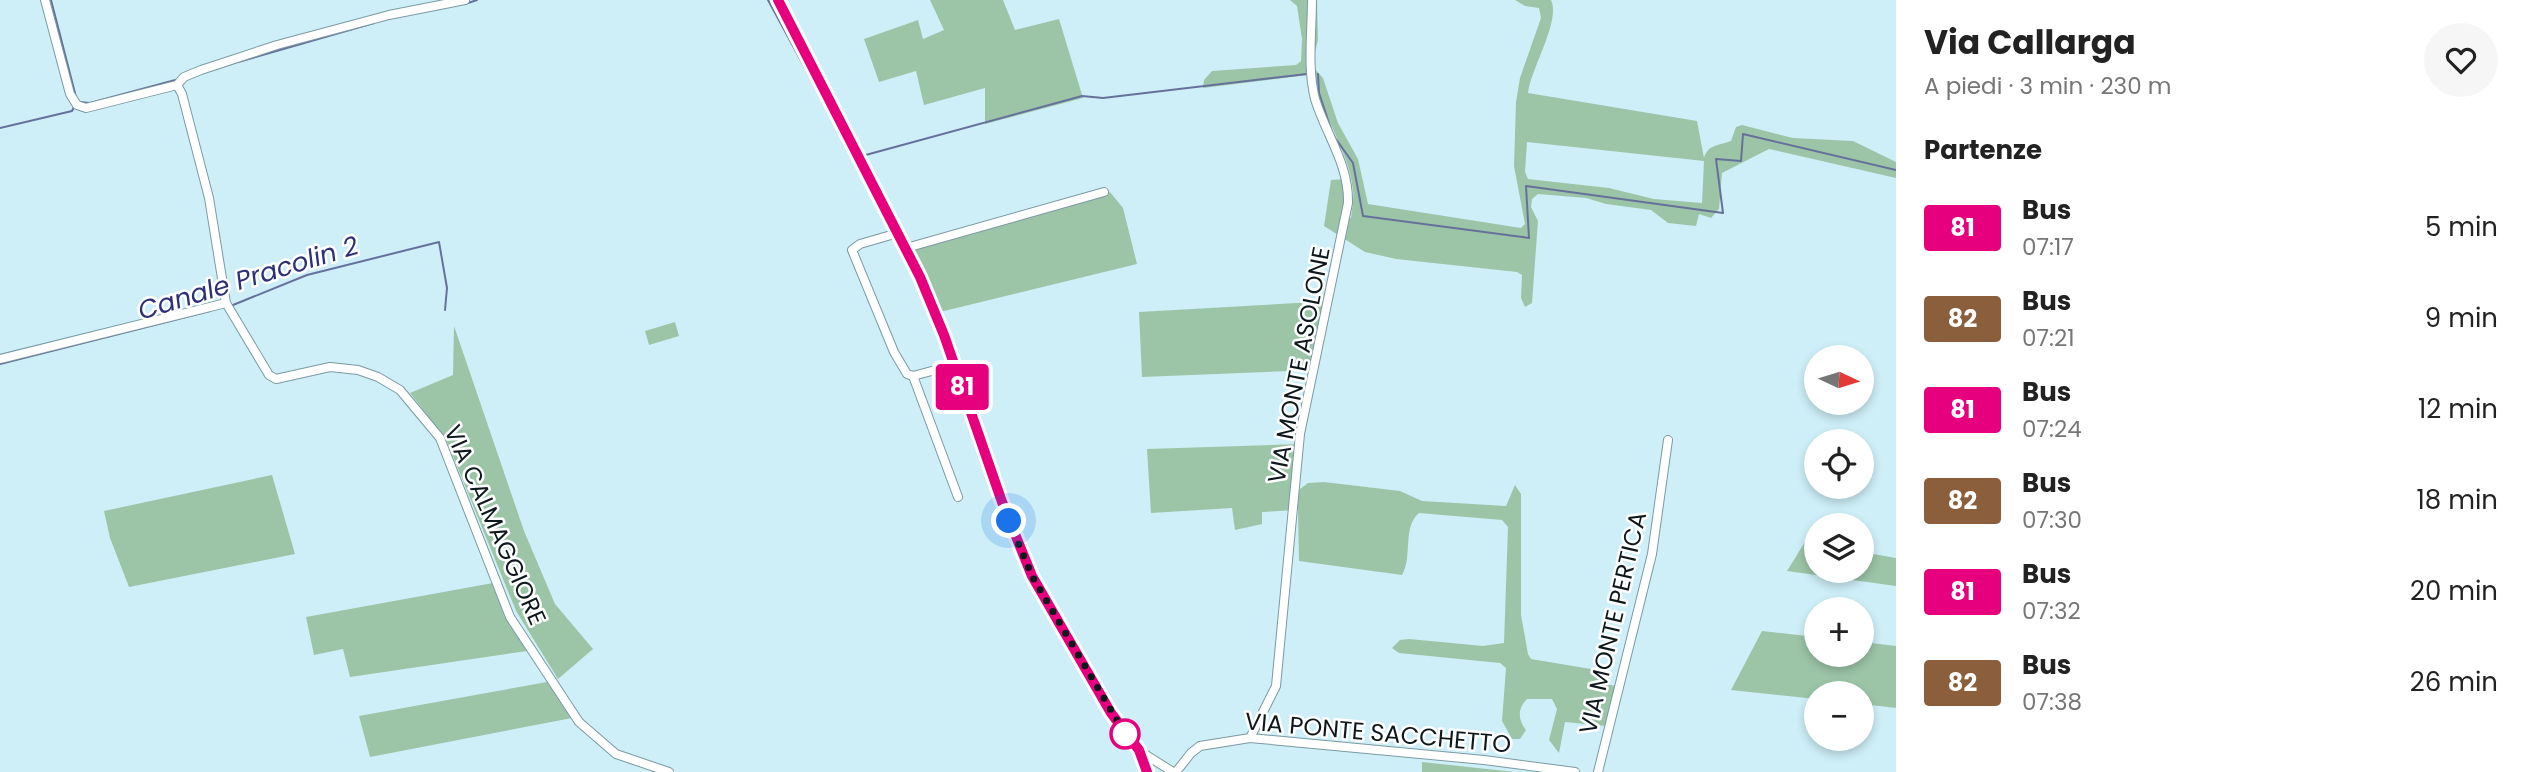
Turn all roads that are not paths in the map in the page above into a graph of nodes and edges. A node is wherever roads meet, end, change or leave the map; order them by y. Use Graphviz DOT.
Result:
graph roads {
  1 [pos="45,0"];
  2 [pos="410,0"];
  3 [pos="465,0"];
  4 [pos="778,0"];
  5 [pos="1312,0"];
  6 [pos="411,10"];
  7 [pos="177,85"];
  8 [pos="1104,192"];
  9 [pos="898,233"];
  10 [pos="906,248"];
  11 [pos="226,303"];
  12 [pos="0,359"];
  13 [pos="954,365"];
  14 [pos="913,376"];
  15 [pos="1668,440"];
  16 [pos="958,497"];
  17 [pos="1250,738"];
  18 [pos="1139,750"];
  19 [pos="1162,766"];
  20 [pos="1174,771"];
  21 [pos="669,772"];
  22 [pos="1147,772"];
  23 [pos="1153,772"];
  24 [pos="1575,772"];
  25 [pos="1598,772"];
  1 -- 7 [label="street"];
  2 -- 6 [label="street"];
  3 -- 6 [label="street"];
  4 -- 9 [label="street"];
  5 -- 17 [label="street, VIA MONTE ASOLONE"];
  6 -- 7 [label="street"];
  7 -- 11 [label="street, VIA CALMAGGIORE"];
  8 -- 10 [label="street"];
  9 -- 10 [label="street"];
  9 -- 14 [label="street"];
  10 -- 13 [label="street"];
  11 -- 12 [label="street"];
  11 -- 21 [label="street, VIA CALMAGGIORE"];
  13 -- 14 [label="street"];
  13 -- 18 [label="street"];
  14 -- 16 [label="street"];
  15 -- 25 [label="street, VIA MONTE PERTICA"];
  17 -- 20 [label="street, VIA PONTE SACCHETTO"];
  17 -- 24 [label="street, VIA PONTE SACCHETTO"];
  18 -- 19 [label="street"];
  18 -- 22 [label="street"];
  19 -- 20 [label="street"];
  19 -- 23 [label="street"];
}
